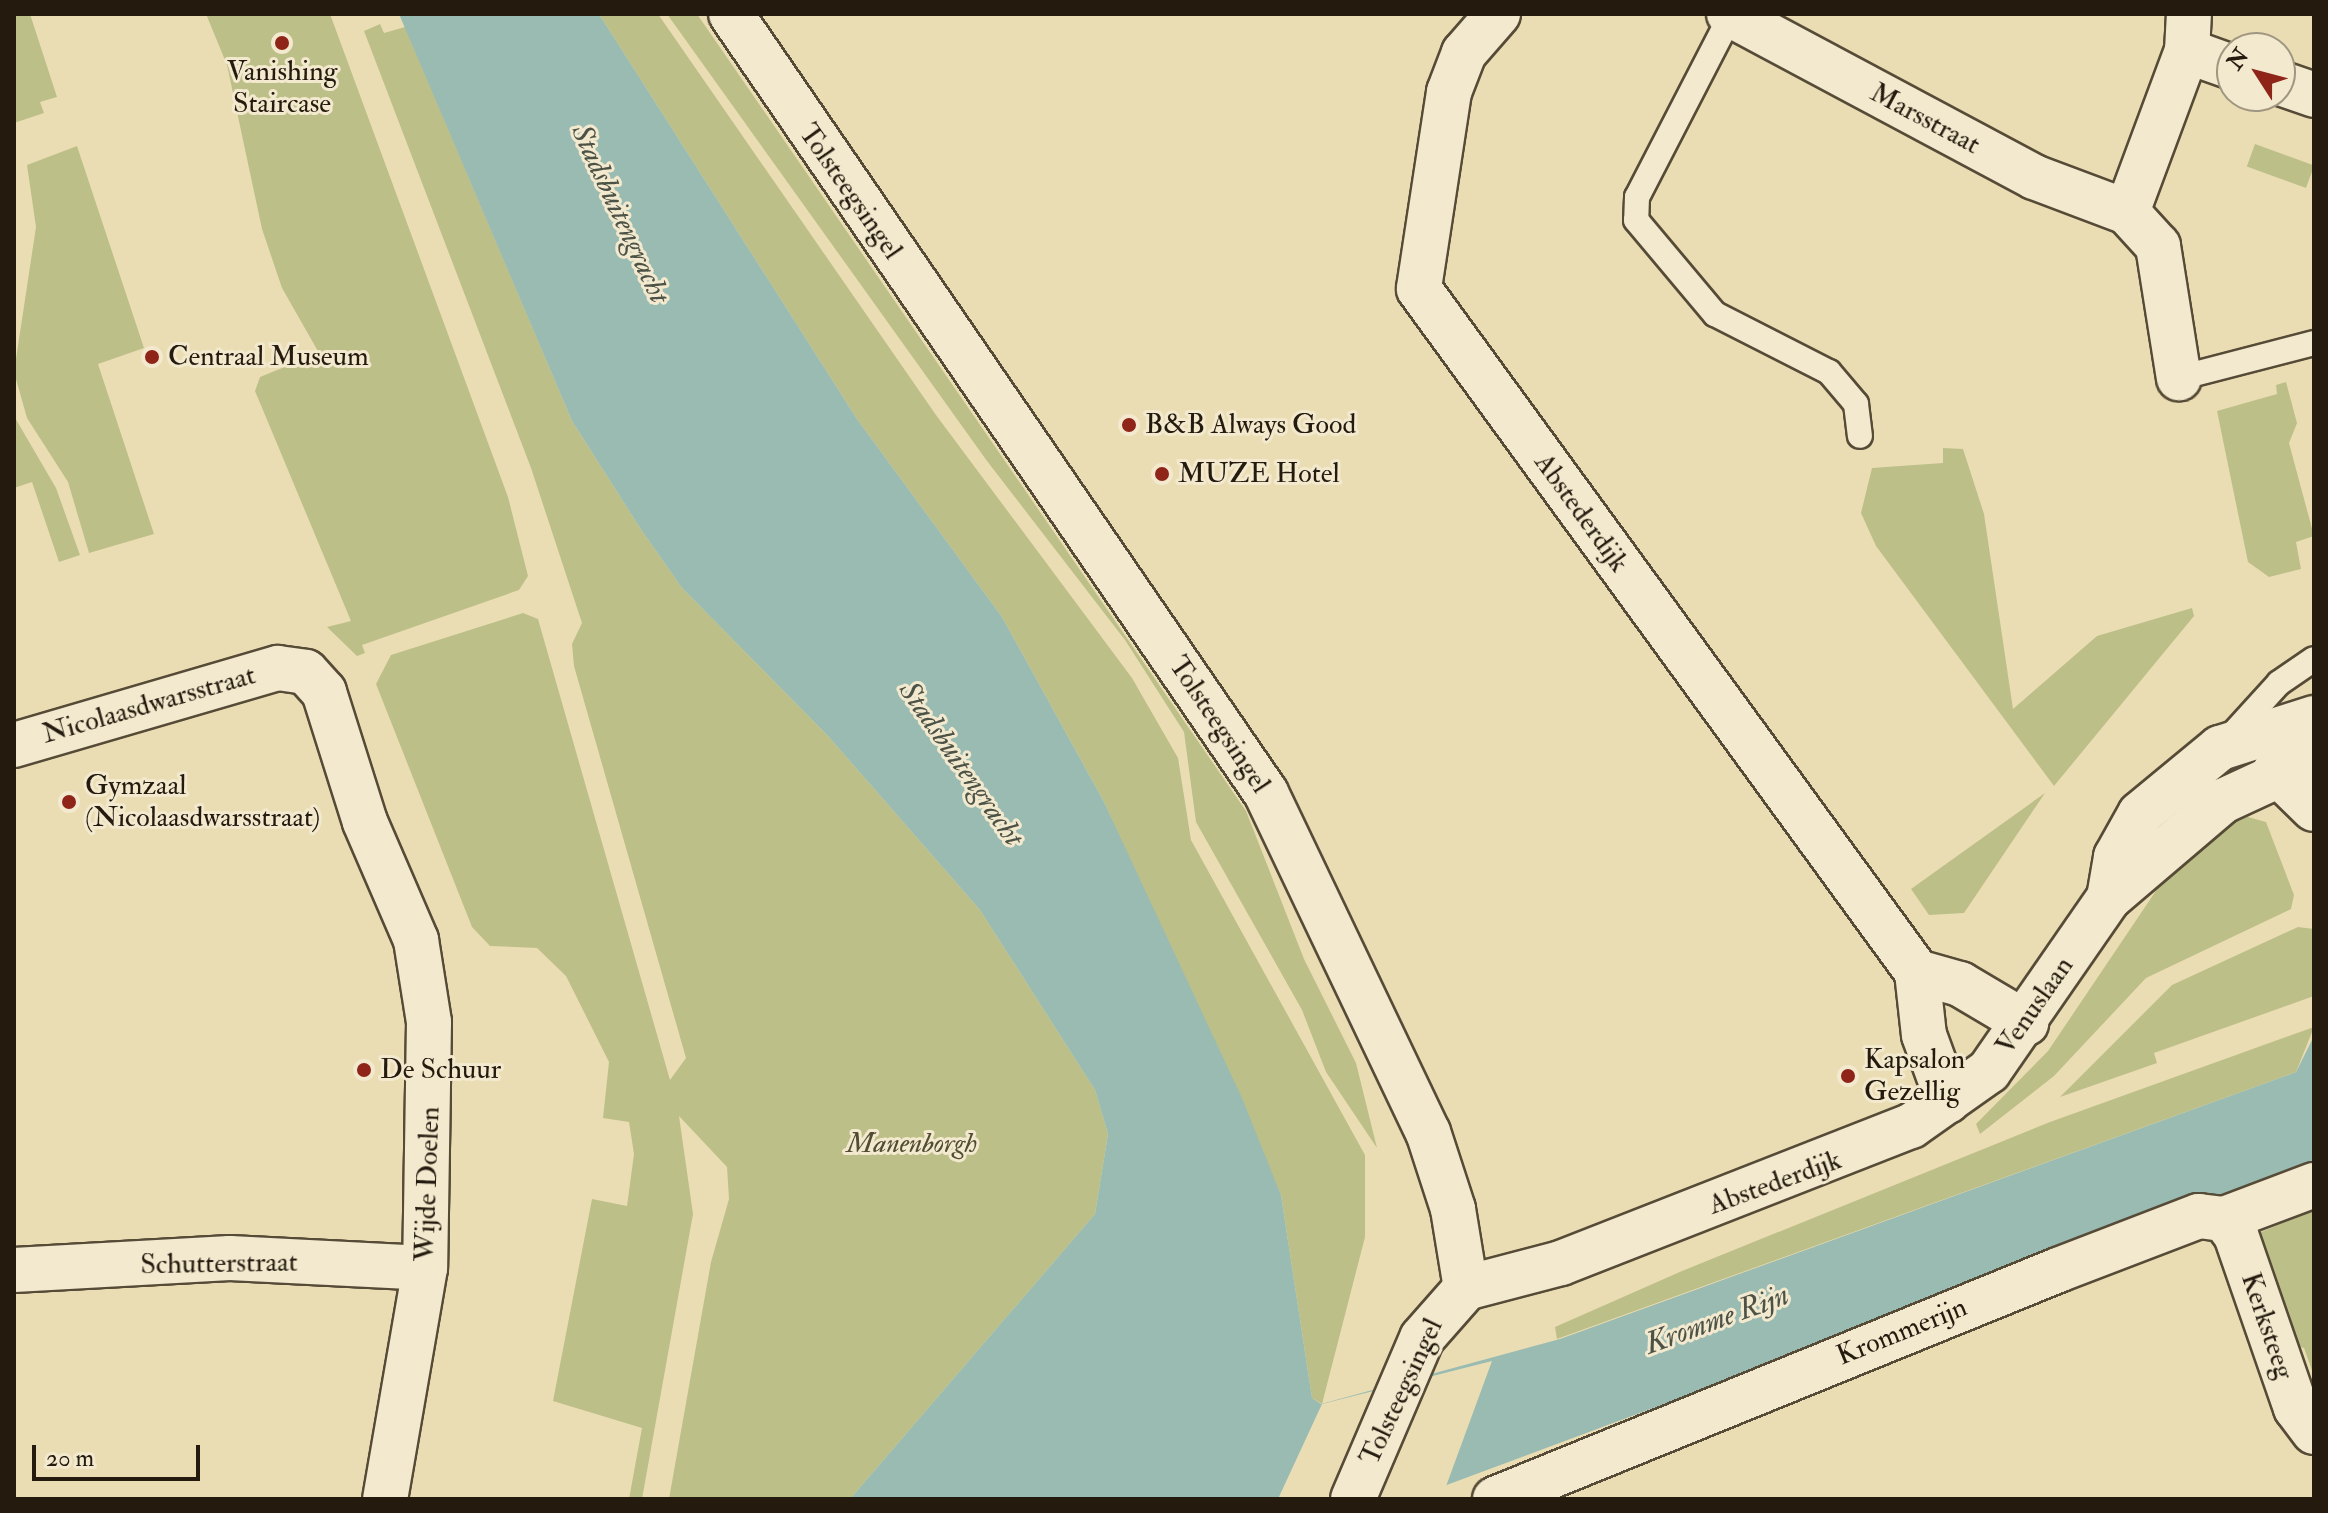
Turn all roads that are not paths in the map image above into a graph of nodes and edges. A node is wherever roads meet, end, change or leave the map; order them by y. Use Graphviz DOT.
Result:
graph roads {
  1 [pos="731,14"];
  2 [pos="1498,14"];
  3 [pos="1730,14"];
  4 [pos="2188,33"];
  5 [pos="2216,55"];
  6 [pos="2127,212"];
  7 [pos="2314,343"];
  8 [pos="2179,378"];
  9 [pos="1860,436"];
  10 [pos="2314,659"];
  11 [pos="324,692"];
  12 [pos="2301,742"];
  13 [pos="14,745"];
  14 [pos="2220,748"];
  15 [pos="2314,809"];
  16 [pos="2109,898"];
  17 [pos="1917,972"];
  18 [pos="2026,1023"];
  19 [pos="1948,1101"];
  20 [pos="2314,1185"];
  21 [pos="2224,1219"];
  22 [pos="425,1268"];
  23 [pos="14,1270"];
  24 [pos="1466,1288"];
  25 [pos="2314,1432"];
  26 [pos="385,1499"];
  27 [pos="1353,1499"];
  28 [pos="1495,1499"];
  1 -- 24 [label="street, Tolsteegsingel"];
  2 -- 17 [label="street, Abstederdijk"];
  3 -- 6 [label="street, Marsstraat"];
  3 -- 9 [label="lane"];
  4 -- 5 [label="street"];
  4 -- 6 [label="street"];
  6 -- 8 [label="street"];
  7 -- 8 [label="lane"];
  10 -- 14 [label="lane"];
  11 -- 13 [label="street, Nicolaasdwarsstraat"];
  11 -- 22 [label="street, Wijde Doelen"];
  12 -- 14 [label="street, Venuslaan"];
  12 -- 15 [label="street"];
  12 -- 16 [label="street, Venuslaan"];
  14 -- 16 [label="street, Venuslaan"];
  16 -- 18 [label="street, Venuslaan"];
  17 -- 18 [label="street"];
  17 -- 19 [label="street, Abstederdijk"];
  18 -- 19 [label="street, Venuslaan"];
  19 -- 24 [label="street, Abstederdijk"];
  20 -- 21 [label="street, Krommerijn"];
  21 -- 25 [label="street, Kerksteeg"];
  21 -- 28 [label="street, Krommerijn"];
  22 -- 23 [label="street, Schutterstraat"];
  22 -- 26 [label="street, Wijde Doelen"];
  24 -- 27 [label="street, Tolsteegsingel"];
}
